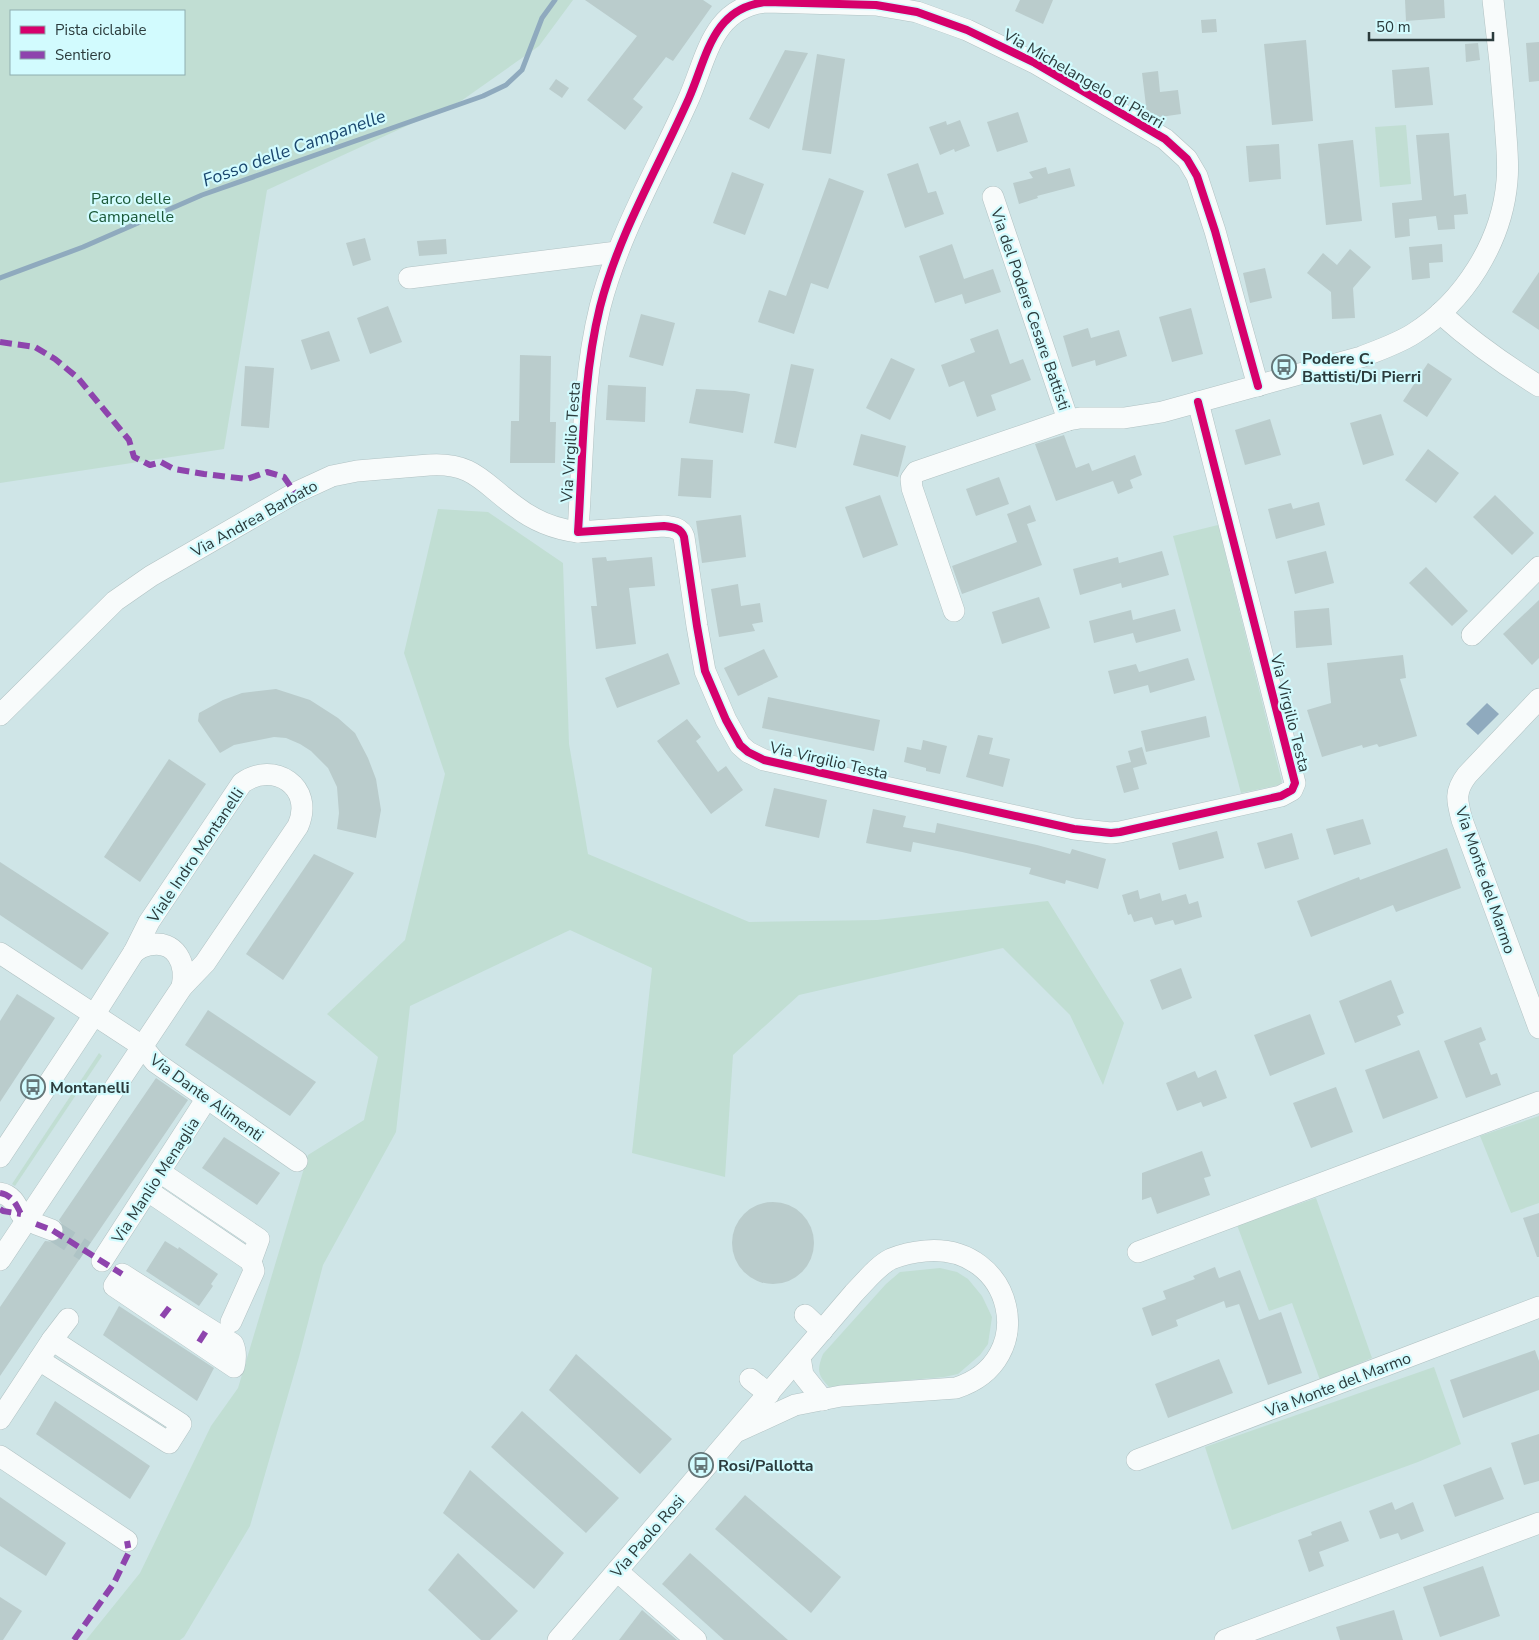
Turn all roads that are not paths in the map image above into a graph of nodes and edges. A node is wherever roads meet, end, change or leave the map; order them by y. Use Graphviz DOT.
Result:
graph roads {
  1 [pos="1494,0"];
  2 [pos="731,15"];
  3 [pos="993,197"];
  4 [pos="617,252"];
  5 [pos="409,278"];
  6 [pos="1440,313"];
  7 [pos="1258,386"];
  8 [pos="1539,386"];
  9 [pos="1198,402"];
  10 [pos="1068,420"];
  11 [pos="578,532"];
  12 [pos="1539,567"];
  13 [pos="954,611"];
  14 [pos="1472,636"];
  15 [pos="1539,700"];
  16 [pos="0,715"];
  17 [pos="134,952"];
  18 [pos="0,953"];
  19 [pos="182,987"];
  20 [pos="94,1015"];
  21 [pos="1539,1028"];
  22 [pos="142,1046"];
  23 [pos="207,1098"];
  24 [pos="1539,1102"];
  25 [pos="0,1157"];
  26 [pos="297,1161"];
  27 [pos="160,1172"];
  28 [pos="148,1190"];
  29 [pos="0,1193"];
  30 [pos="0,1209"];
  31 [pos="1138,1252"];
  32 [pos="0,1260"];
  33 [pos="251,1261"];
  34 [pos="1539,1307"];
  35 [pos="805,1315"];
  36 [pos="68,1319"];
  37 [pos="231,1322"];
  38 [pos="822,1331"];
  39 [pos="203,1335"];
  40 [pos="52,1340"];
  41 [pos="800,1357"];
  42 [pos="39,1360"];
  43 [pos="750,1379"];
  44 [pos="769,1394"];
  45 [pos="823,1400"];
  46 [pos="0,1419"];
  47 [pos="736,1432"];
  48 [pos="0,1456"];
  49 [pos="1137,1460"];
  50 [pos="1539,1523"];
  51 [pos="127,1541"];
  52 [pos="617,1571"];
  53 [pos="558,1640"];
  54 [pos="696,1640"];
  55 [pos="1225,1640"];
  1 -- 6 [label="street, Via del Podere Cesare Battisti"];
  2 -- 4 [label="street, Via Virgilio Testa"];
  2 -- 7 [label="street, Via Michelangelo di Pierri"];
  3 -- 10 [label="street, Via del Podere Cesare Battisti"];
  4 -- 5 [label="street"];
  4 -- 11 [label="street, Via Virgilio Testa"];
  6 -- 7 [label="street, Via del Podere Cesare Battisti"];
  6 -- 8 [label="street"];
  7 -- 9 [label="street, Via del Podere Cesare Battisti"];
  9 -- 10 [label="street, Via del Podere Cesare Battisti"];
  9 -- 11 [label="street, Via Virgilio Testa"];
  10 -- 13 [label="street, Via del Podere Cesare Battisti"];
  11 -- 16 [label="street, Via Andrea Barbato"];
  12 -- 14 [label="street"];
  15 -- 21 [label="street, Via Monte del Marmo"];
  17 -- 19 [label="street, Viale Indro Montanelli"];
  17 -- 19 [label="street, Viale Indro Montanelli"];
  17 -- 20 [label="street, Viale Indro Montanelli"];
  18 -- 20 [label="street, Via Dante Alimenti"];
  19 -- 22 [label="street, Viale Indro Montanelli"];
  20 -- 22 [label="street, Via Dante Alimenti"];
  20 -- 25 [label="street, Viale Indro Montanelli"];
  22 -- 23 [label="street, Via Dante Alimenti"];
  22 -- 32 [label="street, Viale Indro Montanelli"];
  23 -- 26 [label="street, Via Dante Alimenti"];
  23 -- 27 [label="street, Via Manlio Menaglia"];
  24 -- 31 [label="street"];
  27 -- 28 [label="street, Via Manlio Menaglia"];
  27 -- 33 [label="street"];
  28 -- 33 [label="street"];
  28 -- 39 [label="street, Via Manlio Menaglia"];
  29 -- 30 [label="street"];
  33 -- 37 [label="street"];
  34 -- 49 [label="street, Via Monte del Marmo"];
  35 -- 38 [label="street"];
  36 -- 40 [label="street"];
  38 -- 41 [label="street, Via Paolo Rosi"];
  38 -- 45 [label="street, Via Paolo Rosi"];
  40 -- 42 [label="street"];
  40 -- 42 [label="street"];
  41 -- 44 [label="street, Via Paolo Rosi"];
  41 -- 45 [label="street"];
  42 -- 46 [label="street"];
  43 -- 44 [label="street"];
  44 -- 47 [label="street, Via Paolo Rosi"];
  45 -- 47 [label="street, Via Paolo Rosi"];
  47 -- 52 [label="street, Via Paolo Rosi"];
  48 -- 51 [label="street"];
  50 -- 55 [label="street"];
  52 -- 53 [label="street, Via Paolo Rosi"];
  52 -- 54 [label="street"];
}
